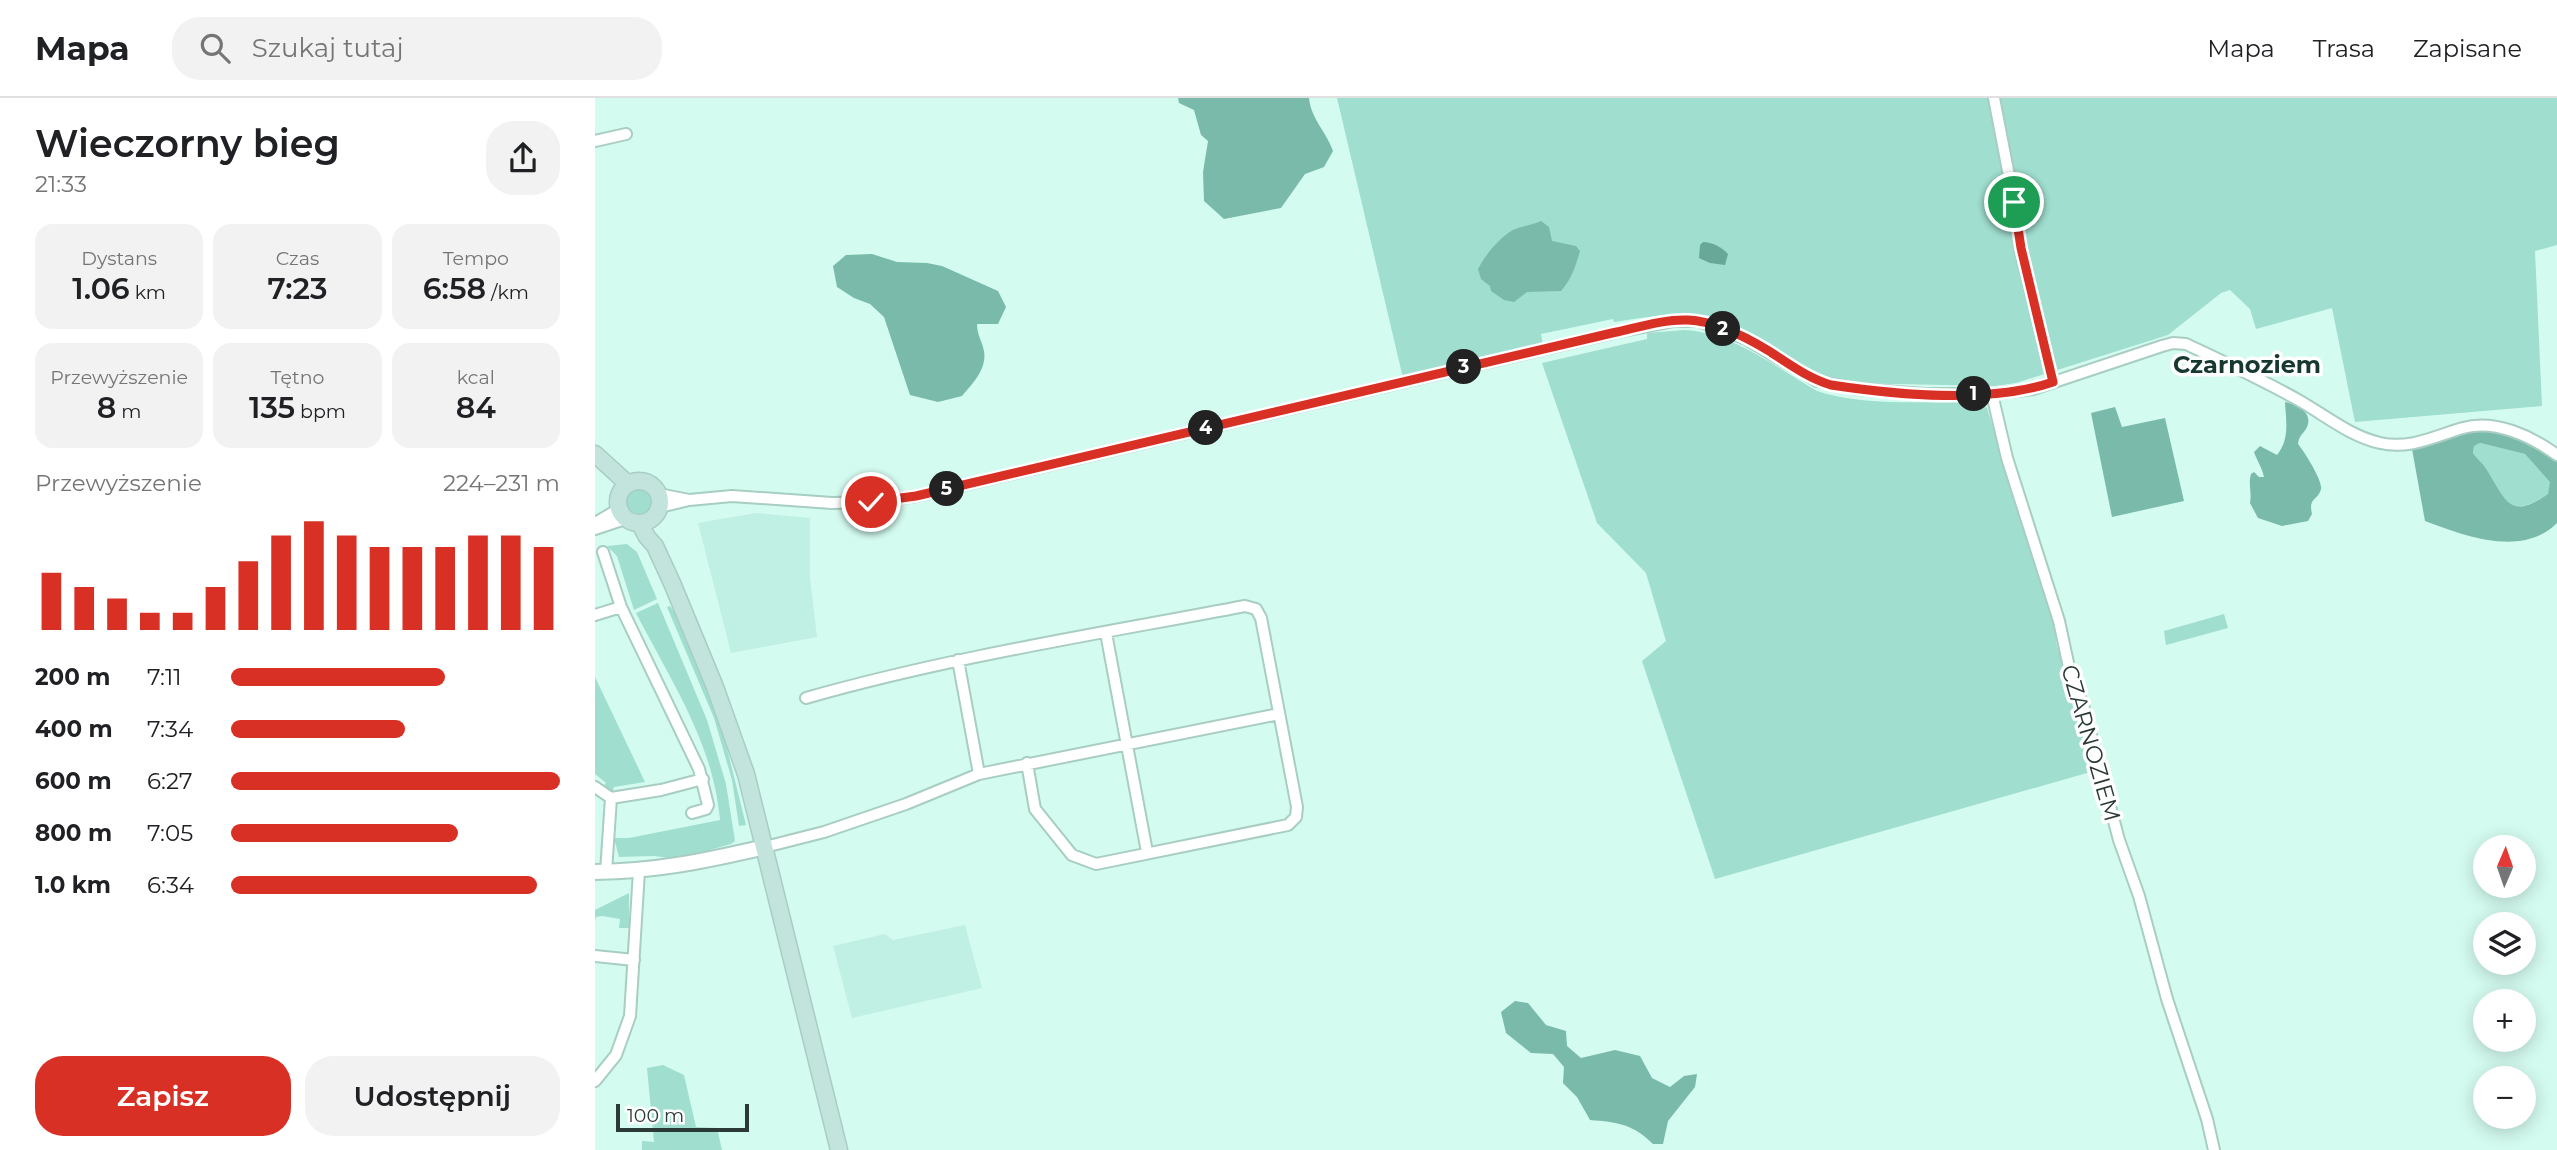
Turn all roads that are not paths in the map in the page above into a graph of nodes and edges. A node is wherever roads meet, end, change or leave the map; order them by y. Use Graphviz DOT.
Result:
graph roads {
  1 [pos="1994,98"];
  2 [pos="626,134"];
  3 [pos="595,141"];
  4 [pos="2053,382"];
  5 [pos="1992,394"];
  6 [pos="595,454"];
  7 [pos="2557,455"];
  8 [pos="595,465"];
  9 [pos="624,488"];
  10 [pos="642,512"];
  11 [pos="595,523"];
  12 [pos="595,529"];
  13 [pos="603,552"];
  14 [pos="621,607"];
  15 [pos="595,615"];
  16 [pos="1106,633"];
  17 [pos="958,660"];
  18 [pos="806,698"];
  19 [pos="1279,714"];
  20 [pos="1127,743"];
  21 [pos="1027,763"];
  22 [pos="979,774"];
  23 [pos="703,779"];
  24 [pos="595,787"];
  25 [pos="611,798"];
  26 [pos="692,813"];
  27 [pos="765,846"];
  28 [pos="1147,852"];
  29 [pos="639,871"];
  30 [pos="601,872"];
  31 [pos="595,956"];
  32 [pos="634,960"];
  33 [pos="595,1063"];
  34 [pos="608,1066"];
  35 [pos="595,1081"];
  36 [pos="839,1150"];
  37 [pos="2214,1150"];
  1 -- 4 [label="street"];
  2 -- 3 [label="street"];
  4 -- 5 [label="street"];
  4 -- 7 [label="street"];
  5 -- 10 [label="street"];
  5 -- 37 [label="street, CZARNOZIEM"];
  6 -- 9 [label="main road"];
  8 -- 9 [label="main road"];
  9 -- 10 [label="main road"];
  9 -- 10 [label="main road"];
  10 -- 11 [label="street"];
  10 -- 12 [label="street"];
  10 -- 27 [label="main road"];
  13 -- 14 [label="street"];
  14 -- 15 [label="street"];
  14 -- 23 [label="street"];
  16 -- 17 [label="street"];
  16 -- 19 [label="street"];
  16 -- 20 [label="street"];
  17 -- 18 [label="street"];
  17 -- 22 [label="street"];
  19 -- 20 [label="street"];
  19 -- 28 [label="street"];
  20 -- 21 [label="street"];
  20 -- 28 [label="street"];
  21 -- 22 [label="street"];
  21 -- 28 [label="street"];
  22 -- 27 [label="street"];
  23 -- 25 [label="street"];
  23 -- 26 [label="street"];
  24 -- 25 [label="street"];
  25 -- 30 [label="street"];
  27 -- 29 [label="street"];
  27 -- 36 [label="main road"];
  29 -- 30 [label="street"];
  29 -- 32 [label="street"];
  31 -- 32 [label="street"];
  32 -- 34 [label="street"];
  33 -- 34 [label="street"];
  34 -- 35 [label="street"];
}
